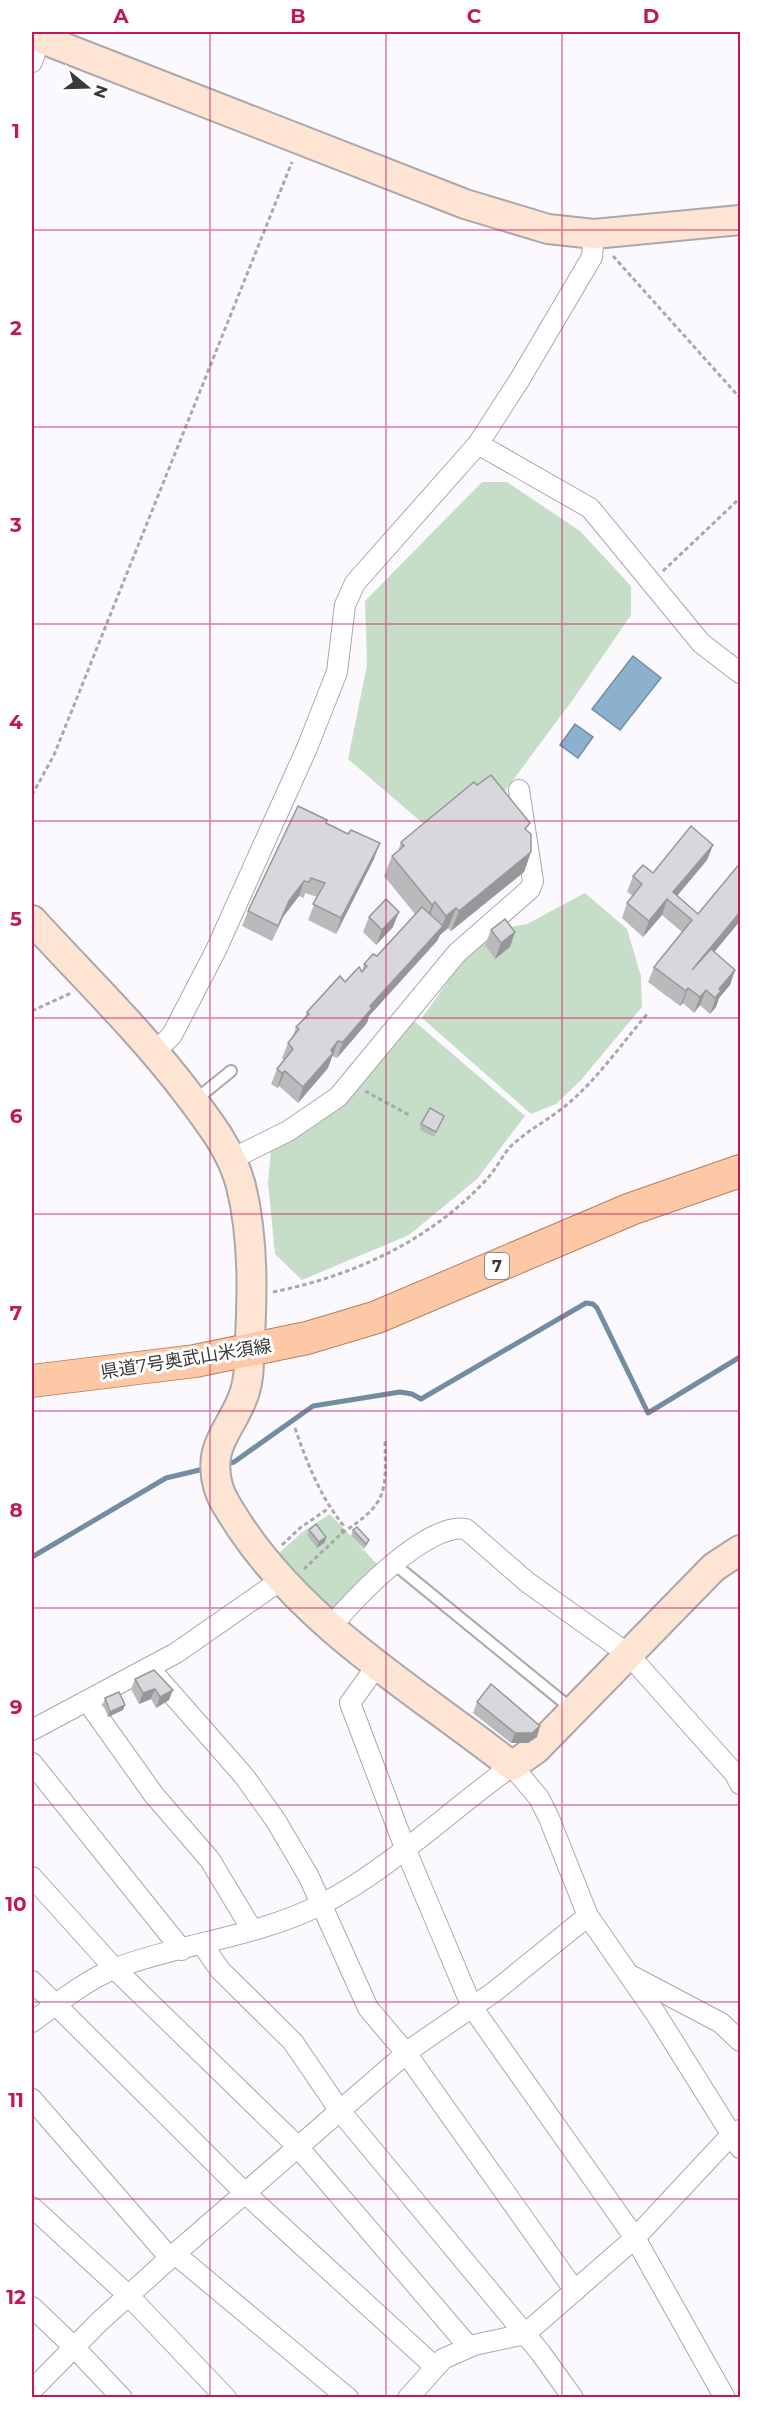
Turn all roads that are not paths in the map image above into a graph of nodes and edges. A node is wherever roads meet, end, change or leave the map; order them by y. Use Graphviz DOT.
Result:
graph roads {
  1 [pos="37,41"];
  2 [pos="741,220"];
  3 [pos="594,234"];
  4 [pos="478,444"];
  5 [pos="741,673"];
  6 [pos="519,790"];
  7 [pos="32,920"];
  8 [pos="156,1051"];
  9 [pos="231,1071"];
  10 [pos="194,1101"];
  11 [pos="232,1159"];
  12 [pos="741,1171"];
  13 [pos="249,1352"];
  14 [pos="32,1381"];
  15 [pos="741,1550"];
  16 [pos="393,1563"];
  17 [pos="278,1576"];
  18 [pos="331,1627"];
  19 [pos="628,1654"];
  20 [pos="378,1664"];
  21 [pos="150,1669"];
  22 [pos="87,1701"];
  23 [pos="573,1710"];
  24 [pos="32,1730"];
  25 [pos="32,1763"];
  26 [pos="512,1766"];
  27 [pos="741,1784"];
  28 [pos="405,1848"];
  29 [pos="32,1877"];
  30 [pos="321,1905"];
  31 [pos="588,1916"];
  32 [pos="251,1928"];
  33 [pos="202,1944"];
  34 [pos="182,1950"];
  35 [pos="115,1969"];
  36 [pos="627,1973"];
  37 [pos="32,1981"];
  38 [pos="55,2005"];
  39 [pos="472,2007"];
  40 [pos="32,2022"];
  41 [pos="741,2041"];
  42 [pos="406,2053"];
  43 [pos="32,2099"];
  44 [pos="340,2111"];
  45 [pos="738,2137"];
  46 [pos="298,2147"];
  47 [pos="245,2193"];
  48 [pos="32,2206"];
  49 [pos="635,2238"];
  50 [pos="173,2256"];
  51 [pos="576,2291"];
  52 [pos="129,2295"];
  53 [pos="32,2307"];
  54 [pos="525,2334"];
  55 [pos="75,2347"];
  56 [pos="469,2347"];
  57 [pos="435,2367"];
  58 [pos="32,2390"];
  59 [pos="741,2392"];
  60 [pos="122,2397"];
  61 [pos="226,2397"];
  62 [pos="348,2397"];
  63 [pos="408,2397"];
  64 [pos="573,2397"];
  65 [pos="726,2397"];
  66 [pos="736,2397"];
  1 -- 3 [label="street"];
  2 -- 3 [label="street"];
  3 -- 4 [label="street"];
  4 -- 5 [label="street"];
  4 -- 8 [label="street"];
  6 -- 11 [label="street"];
  7 -- 8 [label="street"];
  8 -- 10 [label="street"];
  9 -- 10 [label="lane"];
  10 -- 11 [label="street"];
  11 -- 13 [label="street"];
  12 -- 13 [label="main road, 県道7号奥武山米須線 / 7"];
  13 -- 14 [label="main road, 県道7号奥武山米須線 / 7"];
  13 -- 17 [label="street"];
  15 -- 19 [label="street"];
  16 -- 18 [label="street"];
  16 -- 19 [label="street"];
  16 -- 23 [label="lane"];
  17 -- 18 [label="street"];
  17 -- 21 [label="street"];
  18 -- 20 [label="street"];
  19 -- 23 [label="street"];
  19 -- 27 [label="street"];
  20 -- 26 [label="street"];
  20 -- 28 [label="street"];
  21 -- 22 [label="street"];
  21 -- 30 [label="street"];
  22 -- 24 [label="street"];
  22 -- 32 [label="street"];
  23 -- 26 [label="street"];
  25 -- 34 [label="street"];
  26 -- 28 [label="street"];
  26 -- 31 [label="street"];
  28 -- 30 [label="street"];
  28 -- 39 [label="street"];
  29 -- 35 [label="street"];
  30 -- 32 [label="street"];
  30 -- 42 [label="street"];
  31 -- 36 [label="street"];
  31 -- 39 [label="street"];
  32 -- 33 [label="street"];
  33 -- 34 [label="street"];
  33 -- 44 [label="street"];
  34 -- 35 [label="street"];
  35 -- 38 [label="street"];
  35 -- 46 [label="street"];
  36 -- 41 [label="street"];
  36 -- 45 [label="street"];
  37 -- 38 [label="street"];
  38 -- 40 [label="street"];
  38 -- 47 [label="street"];
  39 -- 42 [label="street"];
  39 -- 49 [label="street"];
  42 -- 44 [label="street"];
  42 -- 51 [label="street"];
  43 -- 50 [label="street"];
  44 -- 46 [label="street"];
  44 -- 54 [label="street"];
  45 -- 49 [label="street"];
  46 -- 47 [label="street"];
  46 -- 56 [label="street"];
  47 -- 50 [label="street"];
  47 -- 57 [label="street"];
  48 -- 52 [label="street"];
  49 -- 51 [label="street"];
  49 -- 65 [label="street"];
  50 -- 52 [label="street"];
  50 -- 62 [label="street"];
  51 -- 54 [label="street"];
  52 -- 55 [label="street"];
  52 -- 61 [label="street"];
  53 -- 55 [label="street"];
  54 -- 56 [label="street"];
  54 -- 64 [label="street"];
  55 -- 58 [label="street"];
  55 -- 60 [label="street"];
  56 -- 57 [label="street"];
  57 -- 63 [label="street"];
  59 -- 66 [label="street"];
}
